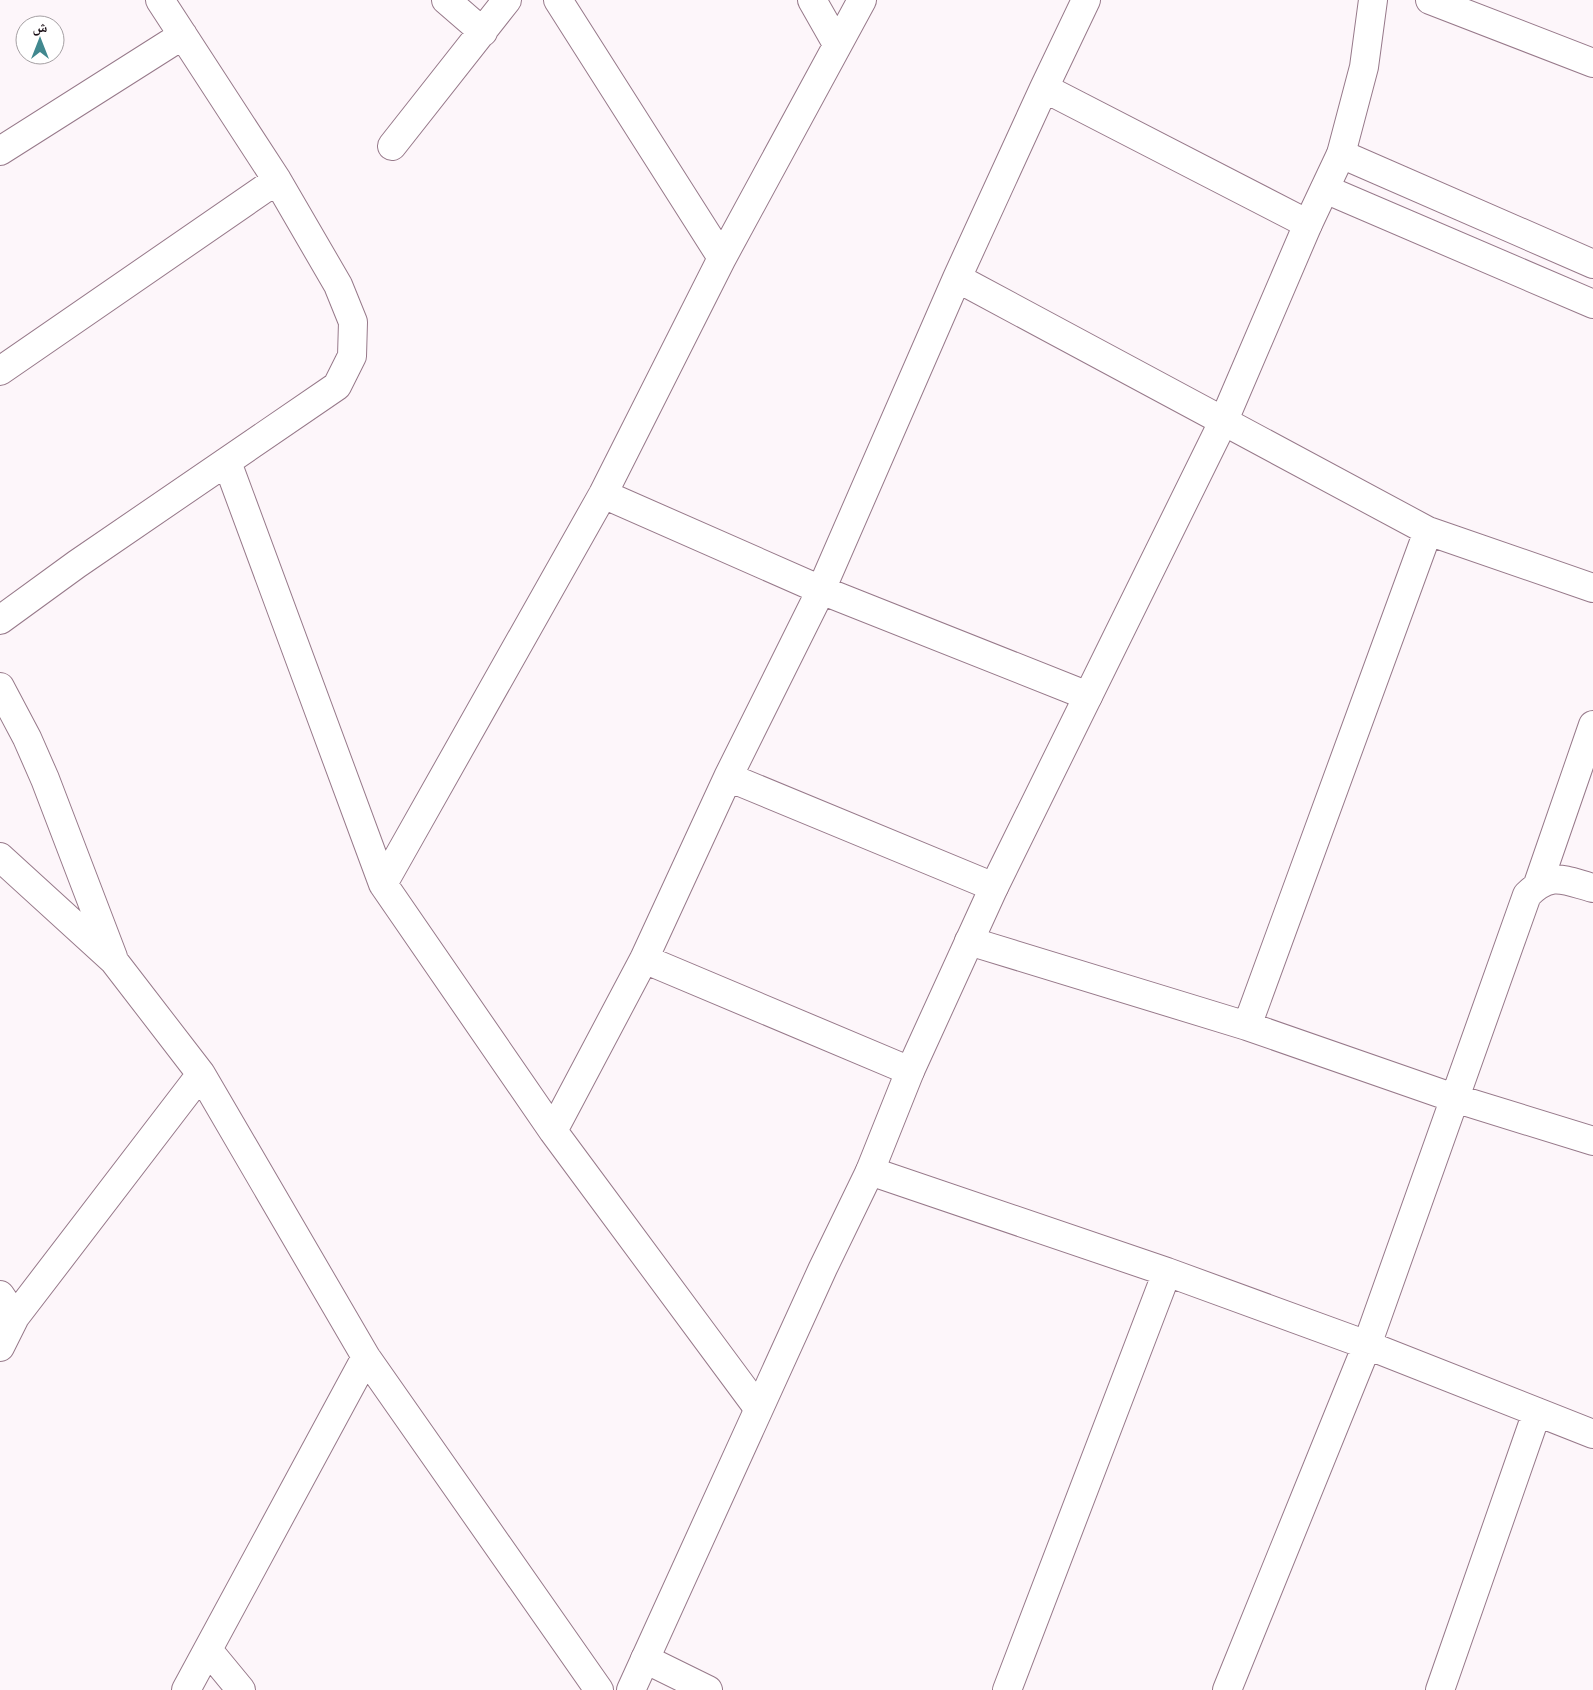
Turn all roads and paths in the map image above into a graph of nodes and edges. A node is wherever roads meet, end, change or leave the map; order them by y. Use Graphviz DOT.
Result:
graph roads {
  1 [pos="160,0"];
  2 [pos="446,0"];
  3 [pos="507,0"];
  4 [pos="558,0"];
  5 [pos="812,0"];
  6 [pos="862,0"];
  7 [pos="1086,0"];
  8 [pos="1373,0"];
  9 [pos="1430,0"];
  10 [pos="483,32"];
  11 [pos="183,35"];
  12 [pos="837,44"];
  13 [pos="1593,63"];
  14 [pos="1044,88"];
  15 [pos="392,146"];
  16 [pos="0,151"];
  17 [pos="1341,154"];
  18 [pos="277,180"];
  19 [pos="1325,189"];
  20 [pos="1308,224"];
  21 [pos="722,258"];
  22 [pos="1593,264"];
  23 [pos="957,278"];
  24 [pos="1593,304"];
  25 [pos="0,371"];
  26 [pos="1224,420"];
  27 [pos="227,462"];
  28 [pos="603,494"];
  29 [pos="1428,531"];
  30 [pos="1593,588"];
  31 [pos="821,590"];
  32 [pos="0,620"];
  33 [pos="0,687"];
  34 [pos="1088,696"];
  35 [pos="1593,725"];
  36 [pos="728,776"];
  37 [pos="0,858"];
  38 [pos="383,884"];
  39 [pos="1538,884"];
  40 [pos="994,887"];
  41 [pos="1593,888"];
  42 [pos="970,941"];
  43 [pos="644,959"];
  44 [pos="114,961"];
  45 [pos="1247,1026"];
  46 [pos="910,1071"];
  47 [pos="201,1074"];
  48 [pos="1454,1098"];
  49 [pos="553,1131"];
  50 [pos="1593,1141"];
  51 [pos="870,1171"];
  52 [pos="1168,1272"];
  53 [pos="8,1306"];
  54 [pos="1368,1344"];
  55 [pos="0,1347"];
  56 [pos="366,1357"];
  57 [pos="758,1408"];
  58 [pos="1537,1412"];
  59 [pos="1593,1434"];
  60 [pos="208,1650"];
  61 [pos="645,1659"];
  62 [pos="186,1690"];
  63 [pos="241,1690"];
  64 [pos="599,1690"];
  65 [pos="631,1690"];
  66 [pos="708,1690"];
  67 [pos="1007,1690"];
  68 [pos="1227,1690"];
  69 [pos="1440,1690"];
  1 -- 11 [label="street"];
  2 -- 10 [label="street"];
  3 -- 10 [label="street"];
  4 -- 21 [label="street"];
  5 -- 12 [label="street"];
  6 -- 12 [label="street"];
  7 -- 14 [label="street"];
  8 -- 17 [label="street"];
  9 -- 13 [label="street"];
  10 -- 15 [label="street"];
  11 -- 16 [label="street"];
  11 -- 18 [label="street"];
  12 -- 21 [label="street"];
  14 -- 20 [label="street"];
  14 -- 23 [label="street"];
  17 -- 19 [label="street"];
  17 -- 22 [label="street"];
  18 -- 25 [label="street"];
  18 -- 27 [label="street"];
  19 -- 20 [label="street"];
  19 -- 24 [label="street"];
  20 -- 26 [label="street"];
  21 -- 28 [label="street"];
  23 -- 26 [label="street"];
  23 -- 31 [label="street"];
  26 -- 29 [label="street"];
  26 -- 34 [label="street"];
  27 -- 32 [label="street"];
  27 -- 38 [label="street"];
  28 -- 31 [label="street"];
  28 -- 38 [label="street"];
  29 -- 30 [label="street"];
  29 -- 45 [label="street"];
  31 -- 34 [label="street"];
  31 -- 36 [label="street"];
  33 -- 44 [label="street"];
  34 -- 40 [label="street"];
  35 -- 39 [label="street"];
  36 -- 40 [label="street"];
  36 -- 43 [label="street"];
  37 -- 44 [label="street"];
  38 -- 49 [label="street"];
  39 -- 41 [label="street"];
  39 -- 48 [label="street"];
  40 -- 42 [label="street"];
  42 -- 45 [label="street"];
  42 -- 46 [label="street"];
  43 -- 46 [label="street"];
  43 -- 49 [label="street"];
  44 -- 47 [label="street"];
  45 -- 48 [label="street"];
  46 -- 51 [label="street"];
  47 -- 53 [label="street"];
  47 -- 56 [label="street"];
  48 -- 50 [label="street"];
  48 -- 54 [label="street"];
  49 -- 57 [label="street"];
  51 -- 52 [label="street"];
  51 -- 57 [label="street"];
  52 -- 54 [label="street"];
  52 -- 67 [label="street"];
  53 -- 55 [label="street"];
  54 -- 58 [label="street"];
  54 -- 68 [label="street"];
  56 -- 60 [label="street"];
  56 -- 64 [label="street"];
  57 -- 61 [label="street"];
  58 -- 59 [label="street"];
  58 -- 69 [label="street"];
  60 -- 62 [label="street"];
  60 -- 63 [label="street"];
  61 -- 65 [label="street"];
  61 -- 66 [label="street"];
}
